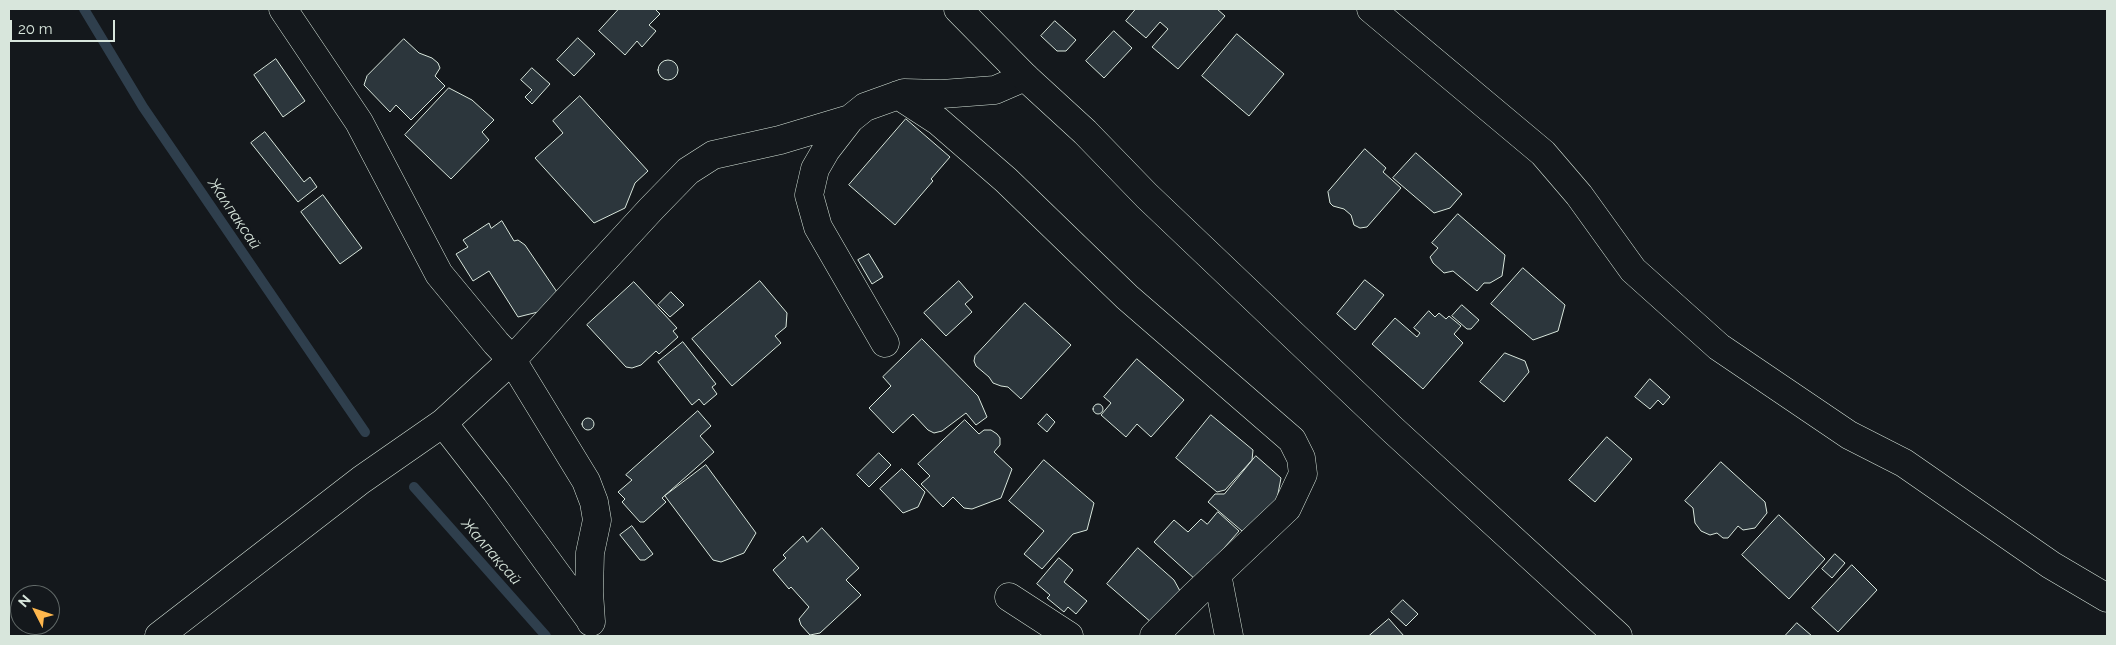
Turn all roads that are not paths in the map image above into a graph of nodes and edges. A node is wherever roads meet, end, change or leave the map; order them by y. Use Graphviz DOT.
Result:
graph roads {
  1 [pos="283,9"];
  2 [pos="958,9"];
  3 [pos="1371,9"];
  4 [pos="1025,77"];
  5 [pos="898,96"];
  6 [pos="850,119"];
  7 [pos="885,343"];
  8 [pos="512,360"];
  9 [pos="442,424"];
  10 [pos="1217,574"];
  11 [pos="1010,597"];
  12 [pos="2107,598"];
  13 [pos="597,629"];
  14 [pos="159,636"];
  15 [pos="1069,636"];
  16 [pos="1154,636"];
  17 [pos="1229,636"];
  18 [pos="1618,636"];
  1 -- 8 [label="street"];
  2 -- 4 [label="street"];
  3 -- 12 [label="street"];
  4 -- 5 [label="street"];
  4 -- 18 [label="street"];
  5 -- 6 [label="street"];
  5 -- 10 [label="street"];
  6 -- 7 [label="street"];
  6 -- 8 [label="street"];
  8 -- 9 [label="street"];
  8 -- 13 [label="street"];
  9 -- 13 [label="street"];
  9 -- 14 [label="street"];
  10 -- 16 [label="street"];
  10 -- 17 [label="street"];
  11 -- 15 [label="street"];
}
